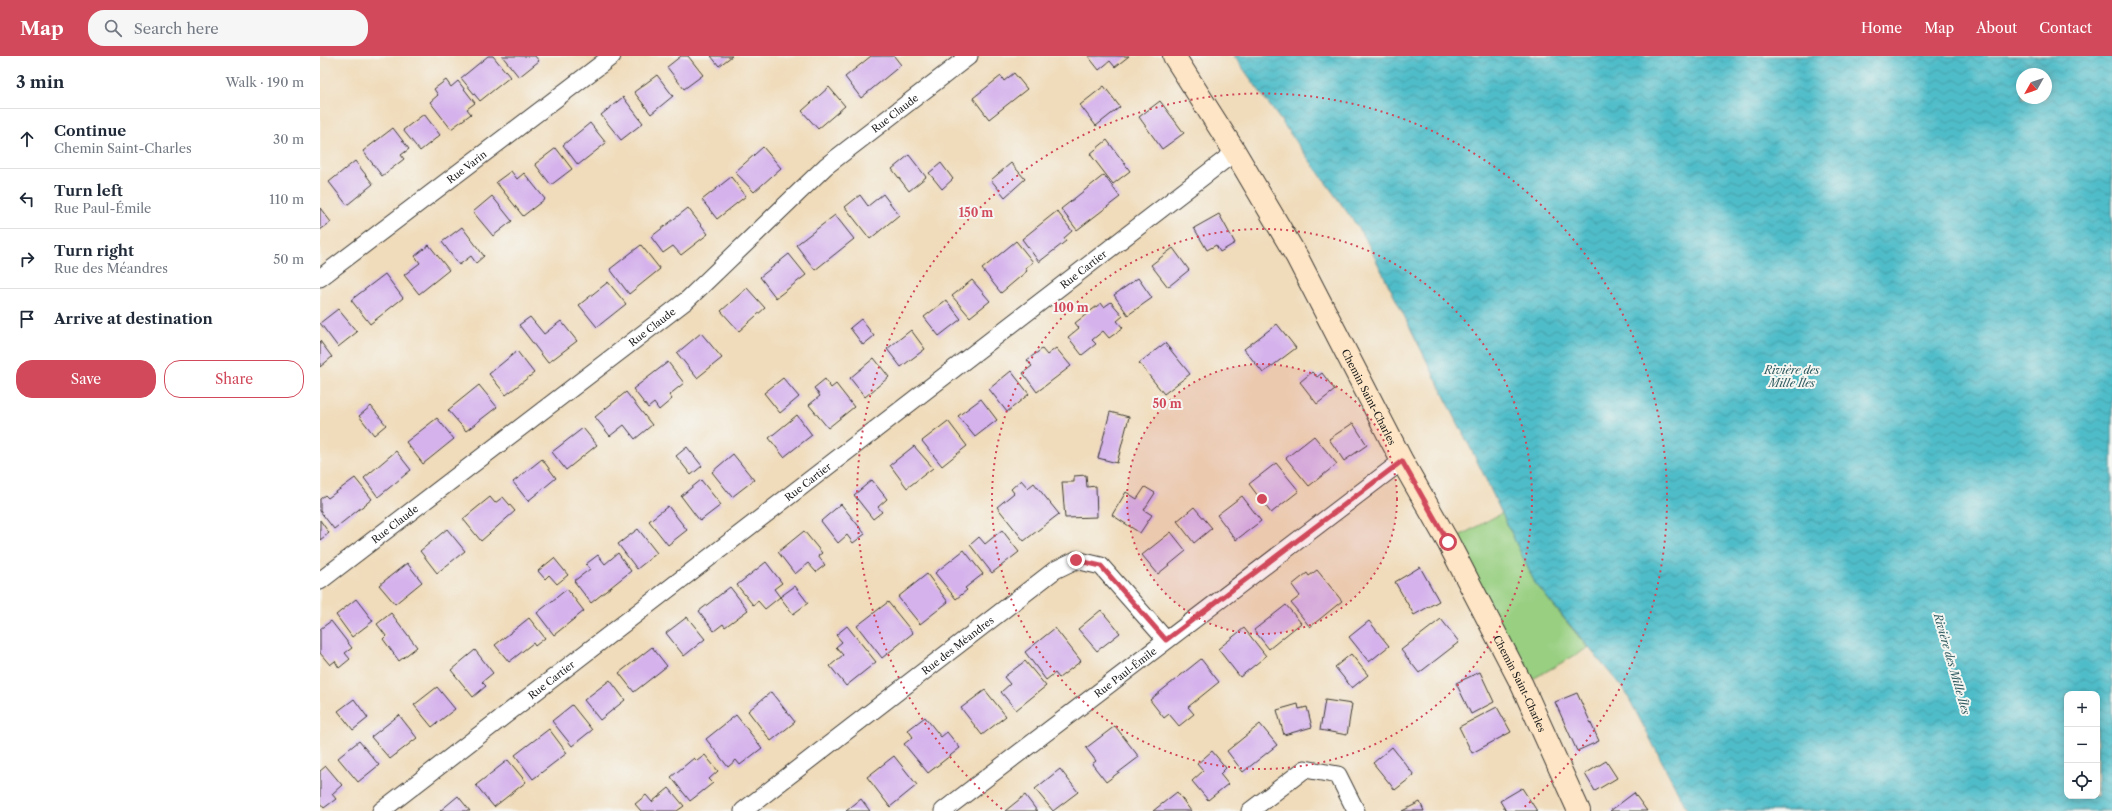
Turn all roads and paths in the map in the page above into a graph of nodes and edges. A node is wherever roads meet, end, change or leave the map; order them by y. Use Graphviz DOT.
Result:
graph roads {
  1 [pos="612,56"];
  2 [pos="969,56"];
  3 [pos="1174,56"];
  4 [pos="1235,152"];
  5 [pos="320,278"];
  6 [pos="1402,461"];
  7 [pos="320,581"];
  8 [pos="1166,640"];
  9 [pos="381,811"];
  10 [pos="743,811"];
  11 [pos="943,811"];
  12 [pos="1250,811"];
  13 [pos="1356,811"];
  14 [pos="1579,811"];
  1 -- 5 [label="street, Rue Varin"];
  2 -- 7 [label="street, Rue Claude"];
  3 -- 4 [label="main road, Chemin Saint-Charles"];
  4 -- 6 [label="main road, Chemin Saint-Charles"];
  4 -- 9 [label="street, Rue Cartier"];
  6 -- 8 [label="street, Rue Paul-Émile"];
  6 -- 14 [label="main road, Chemin Saint-Charles"];
  8 -- 10 [label="street, Rue des Méandres"];
  8 -- 11 [label="street, Rue Paul-Émile"];
  12 -- 13 [label="street"];
}
